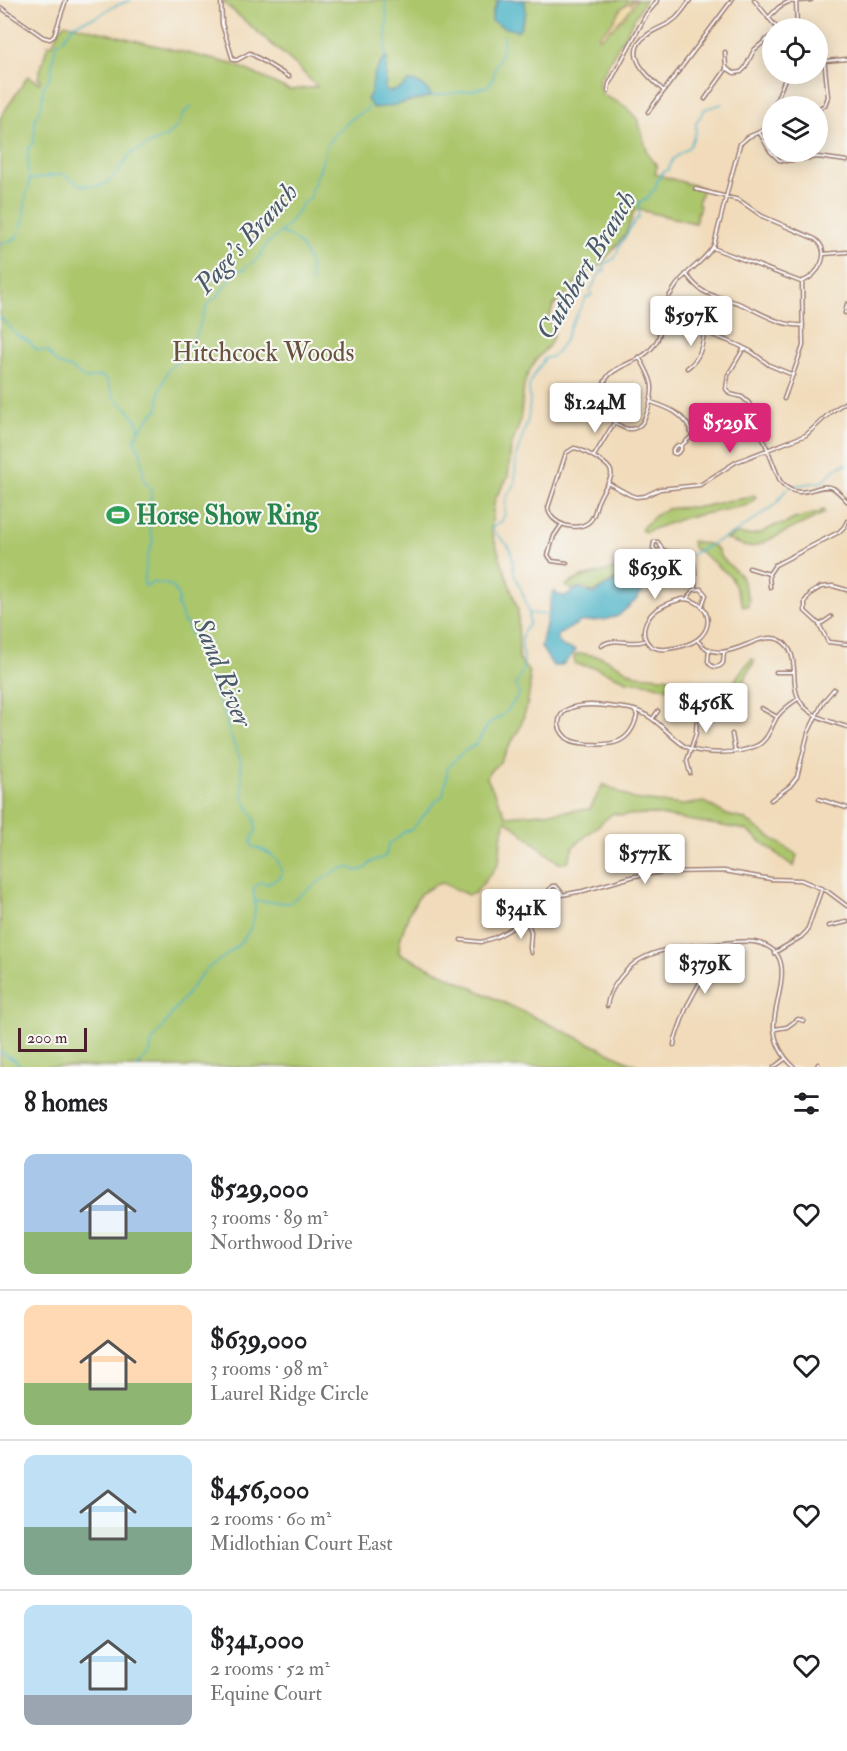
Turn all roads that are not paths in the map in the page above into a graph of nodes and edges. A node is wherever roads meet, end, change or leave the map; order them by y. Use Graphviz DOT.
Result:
graph roads {
  1 [pos="66,0"];
  2 [pos="221,0"];
  3 [pos="657,0"];
  4 [pos="690,0"];
  5 [pos="732,0"];
  6 [pos="754,0"];
  7 [pos="794,0"];
  8 [pos="811,0"];
  9 [pos="0,7"];
  10 [pos="768,18"];
  11 [pos="795,18"];
  12 [pos="762,43"];
  13 [pos="725,52"];
  14 [pos="847,59"];
  15 [pos="828,61"];
  16 [pos="727,68"];
  17 [pos="289,77"];
  18 [pos="608,91"];
  19 [pos="664,91"];
  20 [pos="705,99"];
  21 [pos="648,112"];
  22 [pos="762,130"];
  23 [pos="759,132"];
  24 [pos="847,162"];
  25 [pos="695,189"];
  26 [pos="726,196"];
  27 [pos="713,249"];
  28 [pos="847,252"];
  29 [pos="824,254"];
  30 [pos="686,274"];
  31 [pos="802,281"];
  32 [pos="847,304"];
  33 [pos="844,313"];
  34 [pos="662,321"];
  35 [pos="803,325"];
  36 [pos="704,333"];
  37 [pos="744,348"];
  38 [pos="639,357"];
  39 [pos="687,368"];
  40 [pos="793,375"];
  41 [pos="784,399"];
  42 [pos="847,401"];
  43 [pos="651,402"];
  44 [pos="614,423"];
  45 [pos="681,446"];
  46 [pos="767,450"];
  47 [pos="594,456"];
  48 [pos="608,483"];
  49 [pos="847,501"];
  50 [pos="847,521"];
  51 [pos="562,524"];
  52 [pos="663,550"];
  53 [pos="567,563"];
  54 [pos="749,568"];
  55 [pos="769,574"];
  56 [pos="770,587"];
  57 [pos="696,589"];
  58 [pos="847,590"];
  59 [pos="687,599"];
  60 [pos="702,606"];
  61 [pos="831,617"];
  62 [pos="819,625"];
  63 [pos="697,640"];
  64 [pos="645,641"];
  65 [pos="828,643"];
  66 [pos="847,644"];
  67 [pos="601,646"];
  68 [pos="826,647"];
  69 [pos="709,649"];
  70 [pos="724,652"];
  71 [pos="776,672"];
  72 [pos="794,672"];
  73 [pos="834,689"];
  74 [pos="798,699"];
  75 [pos="586,700"];
  76 [pos="585,705"];
  77 [pos="761,708"];
  78 [pos="634,710"];
  79 [pos="658,711"];
  80 [pos="697,715"];
  81 [pos="816,716"];
  82 [pos="777,717"];
  83 [pos="653,718"];
  84 [pos="847,727"];
  85 [pos="732,734"];
  86 [pos="691,748"];
  87 [pos="735,751"];
  88 [pos="690,773"];
  89 [pos="819,799"];
  90 [pos="771,800"];
  91 [pos="847,808"];
  92 [pos="822,888"];
  93 [pos="565,894"];
  94 [pos="550,898"];
  95 [pos="847,906"];
  96 [pos="526,918"];
  97 [pos="847,922"];
  98 [pos="829,926"];
  99 [pos="461,940"];
  100 [pos="706,945"];
  101 [pos="531,953"];
  102 [pos="774,953"];
  103 [pos="607,1006"];
  104 [pos="804,1021"];
  105 [pos="774,1029"];
  106 [pos="674,1045"];
  107 [pos="785,1059"];
  108 [pos="774,1067"];
  109 [pos="794,1067"];
  1 -- 9 [label="street"];
  2 -- 17 [label="street"];
  3 -- 18 [label="street"];
  4 -- 19 [label="street"];
  5 -- 19 [label="street"];
  6 -- 10 [label="street"];
  7 -- 8 [label="street"];
  7 -- 10 [label="street"];
  7 -- 11 [label="street"];
  12 -- 16 [label="street"];
  13 -- 16 [label="street"];
  14 -- 15 [label="street"];
  16 -- 20 [label="street"];
  19 -- 21 [label="street"];
  22 -- 23 [label="street"];
  23 -- 24 [label="street"];
  23 -- 26 [label="street"];
  25 -- 26 [label="street"];
  26 -- 27 [label="street"];
  26 -- 29 [label="street"];
  27 -- 30 [label="street"];
  27 -- 31 [label="street"];
  28 -- 29 [label="street"];
  29 -- 31 [label="street"];
  30 -- 34 [label="street"];
  30 -- 35 [label="street"];
  31 -- 35 [label="street"];
  32 -- 33 [label="street"];
  34 -- 36 [label="street"];
  34 -- 38 [label="street"];
  35 -- 40 [label="street"];
  36 -- 37 [label="street"];
  36 -- 39 [label="street"];
  37 -- 40 [label="street"];
  37 -- 46 [label="street"];
  38 -- 43 [label="street"];
  38 -- 44 [label="street"];
  40 -- 41 [label="street"];
  42 -- 46 [label="street"];
  43 -- 44 [label="street"];
  43 -- 45 [label="street"];
  44 -- 47 [label="street"];
  46 -- 48 [label="street"];
  46 -- 49 [label="street"];
  47 -- 48 [label="street"];
  47 -- 51 [label="street"];
  48 -- 51 [label="street"];
  50 -- 55 [label="street"];
  51 -- 53 [label="street"];
  52 -- 57 [label="street"];
  54 -- 55 [label="street"];
  55 -- 56 [label="street"];
  57 -- 59 [label="street"];
  57 -- 60 [label="street"];
  58 -- 62 [label="street"];
  59 -- 60 [label="street"];
  59 -- 64 [label="street"];
  60 -- 63 [label="street"];
  61 -- 62 [label="street"];
  62 -- 65 [label="street"];
  63 -- 64 [label="street"];
  63 -- 69 [label="street"];
  64 -- 67 [label="street"];
  65 -- 66 [label="street"];
  65 -- 68 [label="street"];
  69 -- 70 [label="street"];
  69 -- 70 [label="street"];
  70 -- 72 [label="street"];
  71 -- 72 [label="street"];
  72 -- 74 [label="street"];
  73 -- 81 [label="street"];
  74 -- 81 [label="street"];
  74 -- 82 [label="street"];
  75 -- 76 [label="street"];
  76 -- 78 [label="street"];
  76 -- 78 [label="street"];
  77 -- 82 [label="street"];
  78 -- 83 [label="street"];
  79 -- 83 [label="street"];
  80 -- 86 [label="street"];
  81 -- 84 [label="street"];
  81 -- 90 [label="street"];
  82 -- 87 [label="street"];
  83 -- 86 [label="street"];
  85 -- 87 [label="street"];
  86 -- 87 [label="street"];
  86 -- 88 [label="street"];
  89 -- 91 [label="street"];
  92 -- 93 [label="street"];
  92 -- 95 [label="street"];
  92 -- 102 [label="street"];
  93 -- 94 [label="street"];
  93 -- 94 [label="street"];
  94 -- 96 [label="street"];
  96 -- 99 [label="street"];
  96 -- 101 [label="street"];
  97 -- 98 [label="street"];
  100 -- 102 [label="street"];
  100 -- 103 [label="street"];
  100 -- 106 [label="street"];
  102 -- 105 [label="street"];
  104 -- 105 [label="street"];
  105 -- 107 [label="street"];
  107 -- 108 [label="street"];
  107 -- 109 [label="street"];
}
